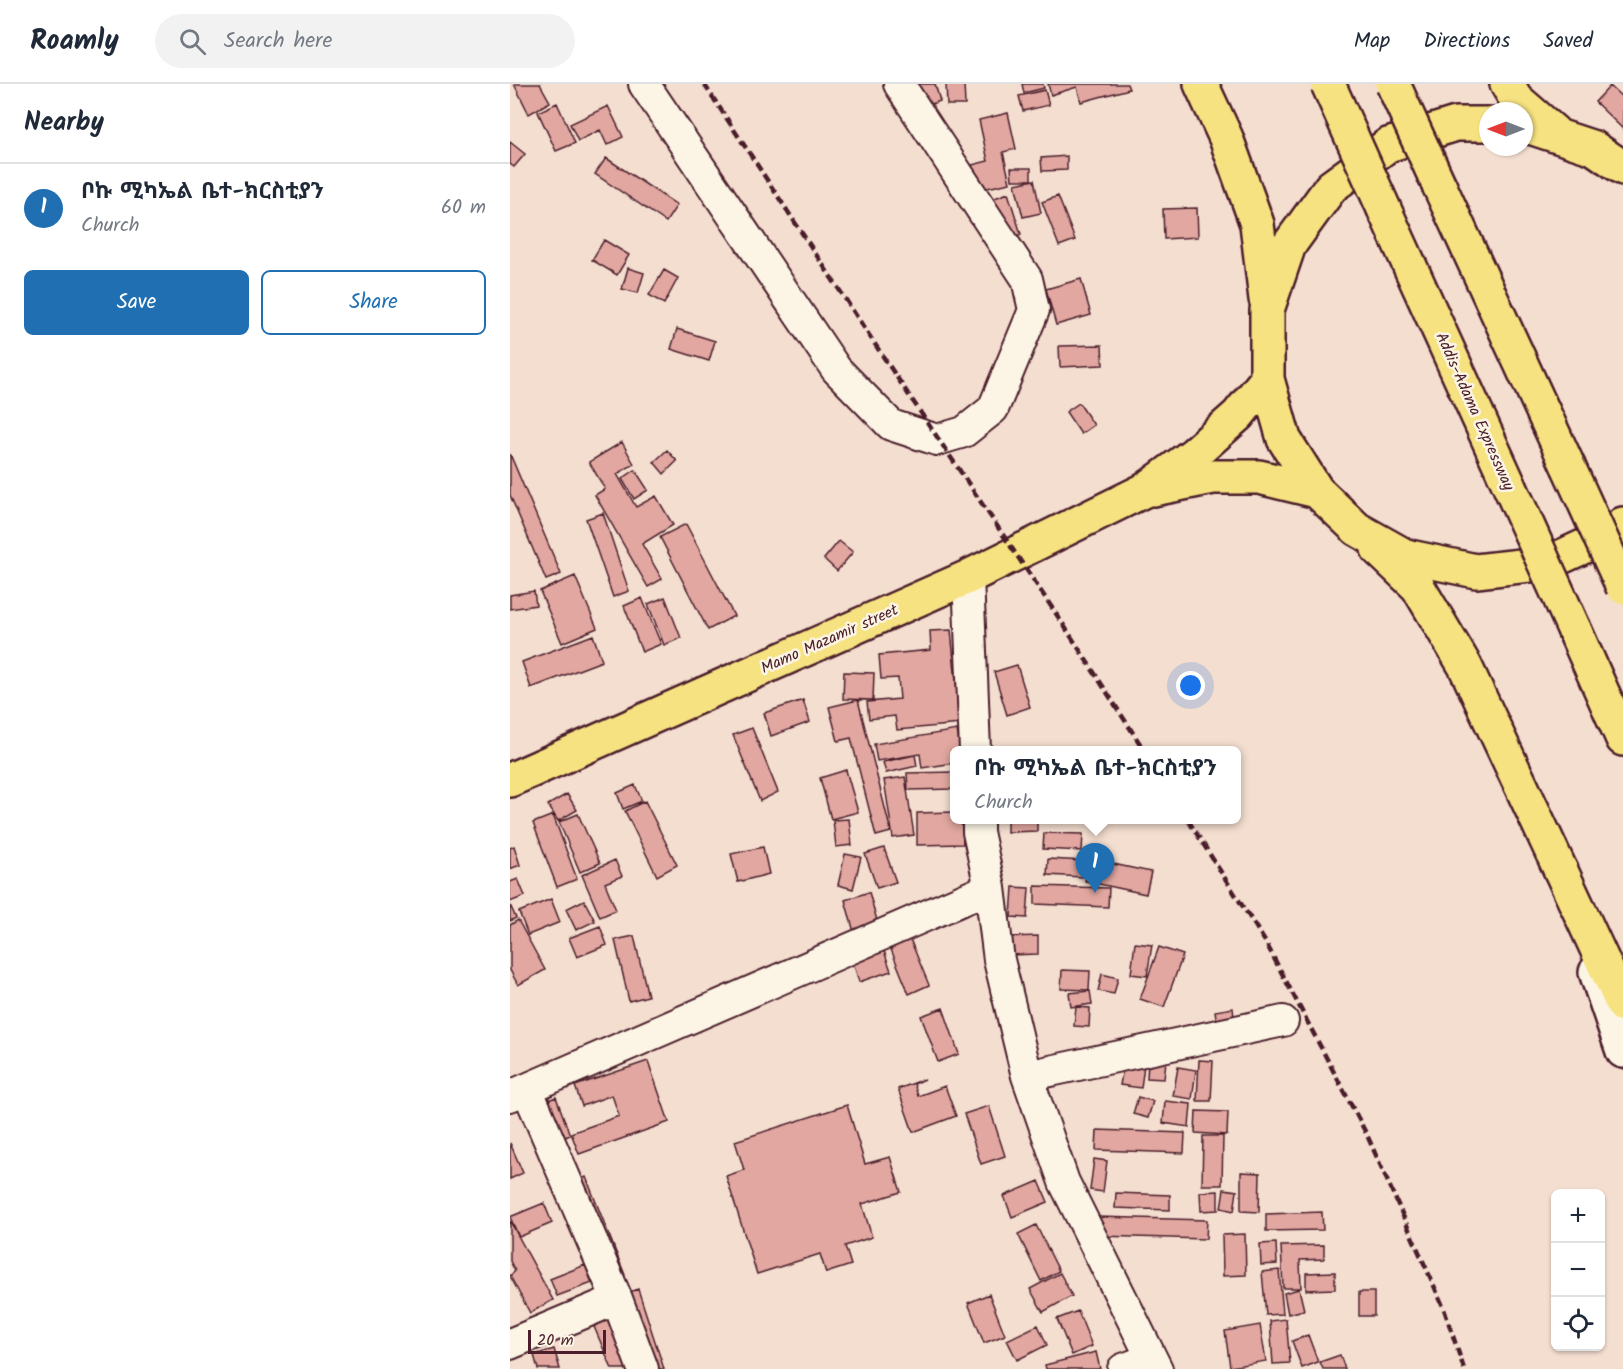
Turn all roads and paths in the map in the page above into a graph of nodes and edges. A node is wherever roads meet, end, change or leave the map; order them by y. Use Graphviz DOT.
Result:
graph roads {
  1 [pos="644,84"];
  2 [pos="899,84"];
  3 [pos="1201,84"];
  4 [pos="1328,84"];
  5 [pos="1393,84"];
  6 [pos="1507,84"];
  7 [pos="1479,124"];
  8 [pos="1533,128"];
  9 [pos="1557,135"];
  10 [pos="1623,168"];
  11 [pos="1267,310"];
  12 [pos="1267,379"];
  13 [pos="1145,490"];
  14 [pos="1317,491"];
  15 [pos="1623,524"];
  16 [pos="1358,529"];
  17 [pos="968,577"];
  18 [pos="1623,587"];
  19 [pos="1623,740"];
  20 [pos="975,746"];
  21 [pos="510,780"];
  22 [pos="978,824"];
  23 [pos="1561,871"];
  24 [pos="990,888"];
  25 [pos="1623,1005"];
  26 [pos="1283,1021"];
  27 [pos="1623,1052"];
  28 [pos="1027,1076"];
  29 [pos="518,1093"];
  30 [pos="617,1299"];
  31 [pos="510,1344"];
  32 [pos="1154,1364"];
  33 [pos="643,1369"];
  34 [pos="1123,1369"];
  1 -- 2 [label="street"];
  3 -- 11 [label="main road"];
  4 -- 19 [label="main road, Addis-Adama Expressway, bridge"];
  5 -- 18 [label="main road, bridge"];
  6 -- 9 [label="main road"];
  7 -- 11 [label="main road"];
  8 -- 9 [label="main road"];
  9 -- 10 [label="main road"];
  11 -- 12 [label="main road"];
  12 -- 13 [label="main road"];
  12 -- 14 [label="main road"];
  13 -- 14 [label="main road"];
  13 -- 17 [label="main road, Mamo Mazamir street"];
  14 -- 16 [label="main road"];
  15 -- 16 [label="main road"];
  16 -- 23 [label="main road"];
  17 -- 20 [label="street"];
  17 -- 21 [label="main road, Mamo Mazamir street"];
  22 -- 24 [label="street"];
  23 -- 25 [label="main road"];
  23 -- 27 [label="street"];
  24 -- 28 [label="street"];
  24 -- 29 [label="street"];
  26 -- 28 [label="street"];
  28 -- 32 [label="street"];
  29 -- 30 [label="street"];
  30 -- 31 [label="street"];
  30 -- 33 [label="street"];
  32 -- 34 [label="street"];
}
